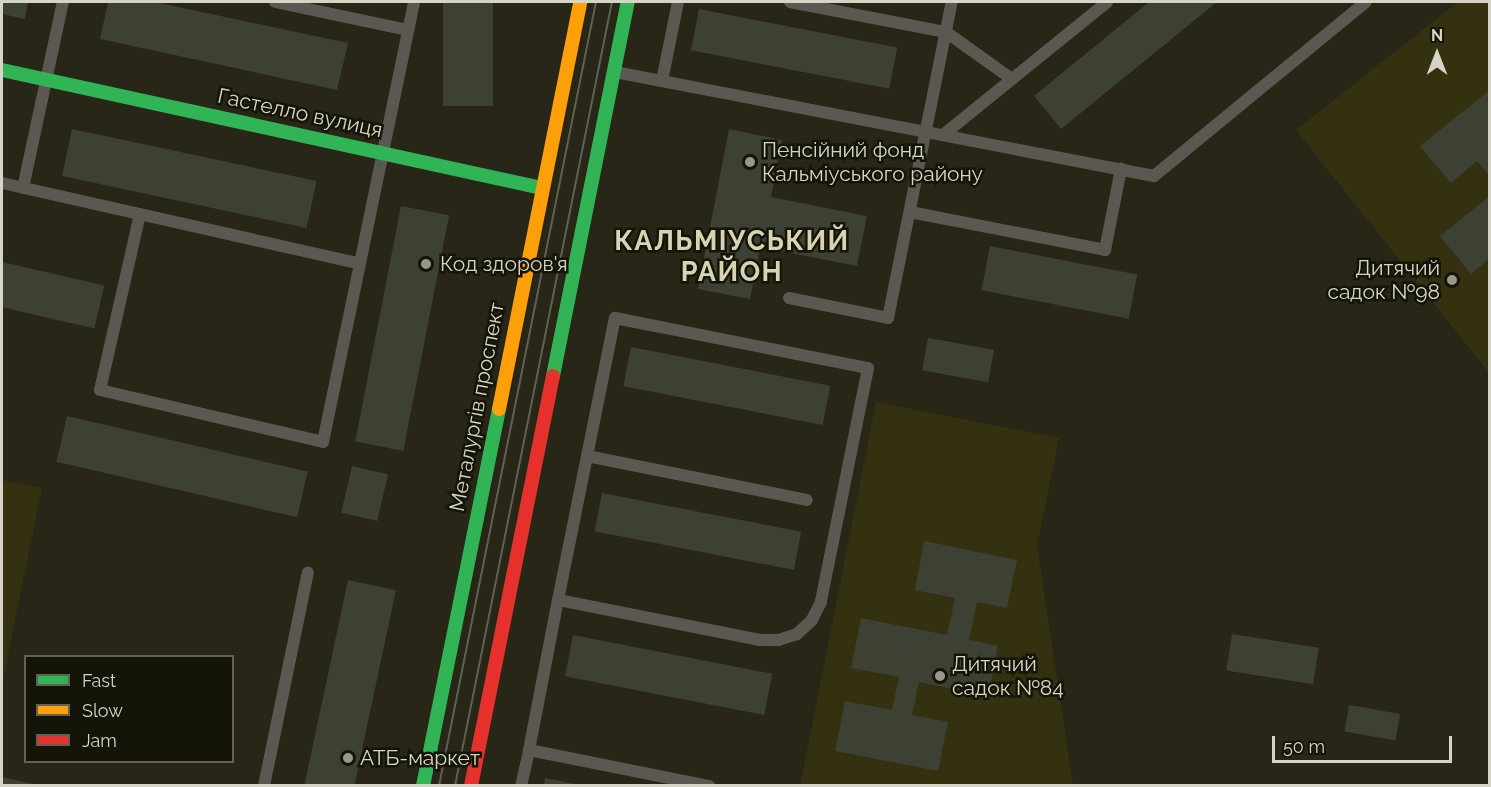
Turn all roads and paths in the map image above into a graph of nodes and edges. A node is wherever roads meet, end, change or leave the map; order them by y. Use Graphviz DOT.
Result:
graph roads {
  1 [pos="63,2"];
  2 [pos="275,2"];
  3 [pos="414,2"];
  4 [pos="580,2"];
  5 [pos="628,2"];
  6 [pos="678,2"];
  7 [pos="790,2"];
  8 [pos="952,2"];
  9 [pos="1107,2"];
  10 [pos="1366,2"];
  11 [pos="408,30"];
  12 [pos="946,32"];
  13 [pos="2,70"];
  14 [pos="614,72"];
  15 [pos="1012,79"];
  16 [pos="47,80"];
  17 [pos="662,81"];
  18 [pos="926,132"];
  19 [pos="943,135"];
  20 [pos="383,153"];
  21 [pos="1121,169"];
  22 [pos="2,183"];
  23 [pos="23,188"];
  24 [pos="542,188"];
  25 [pos="558,191"];
  26 [pos="573,195"];
  27 [pos="589,198"];
  28 [pos="909,212"];
  29 [pos="140,214"];
  30 [pos="360,264"];
  31 [pos="789,298"];
  32 [pos="587,456"];
  33 [pos="807,500"];
  34 [pos="308,572"];
  35 [pos="558,600"];
  36 [pos="529,750"];
  37 [pos="264,786"];
  38 [pos="423,786"];
  39 [pos="471,786"];
  40 [pos="521,786"];
  41 [pos="709,786"];
  1 -- 16 [label="lane"];
  2 -- 11 [label="lane"];
  3 -- 11 [label="lane"];
  4 -- 24 [label="main road, Металургів проспект"];
  5 -- 14 [label="main road"];
  6 -- 17 [label="lane"];
  7 -- 12 [label="lane"];
  8 -- 12 [label="lane"];
  9 -- 15 [label="lane"];
  10 -- 21 [label="lane"];
  11 -- 20 [label="lane"];
  12 -- 15 [label="lane"];
  12 -- 18 [label="lane"];
  13 -- 16 [label="main road, Гастелло вулиця"];
  14 -- 17 [label="lane"];
  14 -- 27 [label="main road"];
  15 -- 19 [label="lane"];
  16 -- 20 [label="main road, Гастелло вулиця"];
  16 -- 23 [label="lane"];
  17 -- 18 [label="lane"];
  18 -- 19 [label="lane"];
  18 -- 28 [label="lane"];
  19 -- 21 [label="lane"];
  20 -- 24 [label="main road, Гастелло вулиця"];
  20 -- 30 [label="lane"];
  21 -- 28 [label="lane"];
  22 -- 23 [label="lane"];
  23 -- 29 [label="lane"];
  24 -- 25 [label="main road, Гастелло вулиця"];
  24 -- 38 [label="main road, Металургів проспект"];
  26 -- 27 [label="main road"];
  27 -- 39 [label="main road"];
  28 -- 31 [label="lane"];
  29 -- 30 [label="lane"];
  29 -- 30 [label="lane"];
  32 -- 33 [label="lane"];
  32 -- 35 [label="lane"];
  32 -- 35 [label="lane"];
  34 -- 37 [label="lane"];
  35 -- 36 [label="lane"];
  36 -- 40 [label="lane"];
  36 -- 41 [label="lane"];
}
